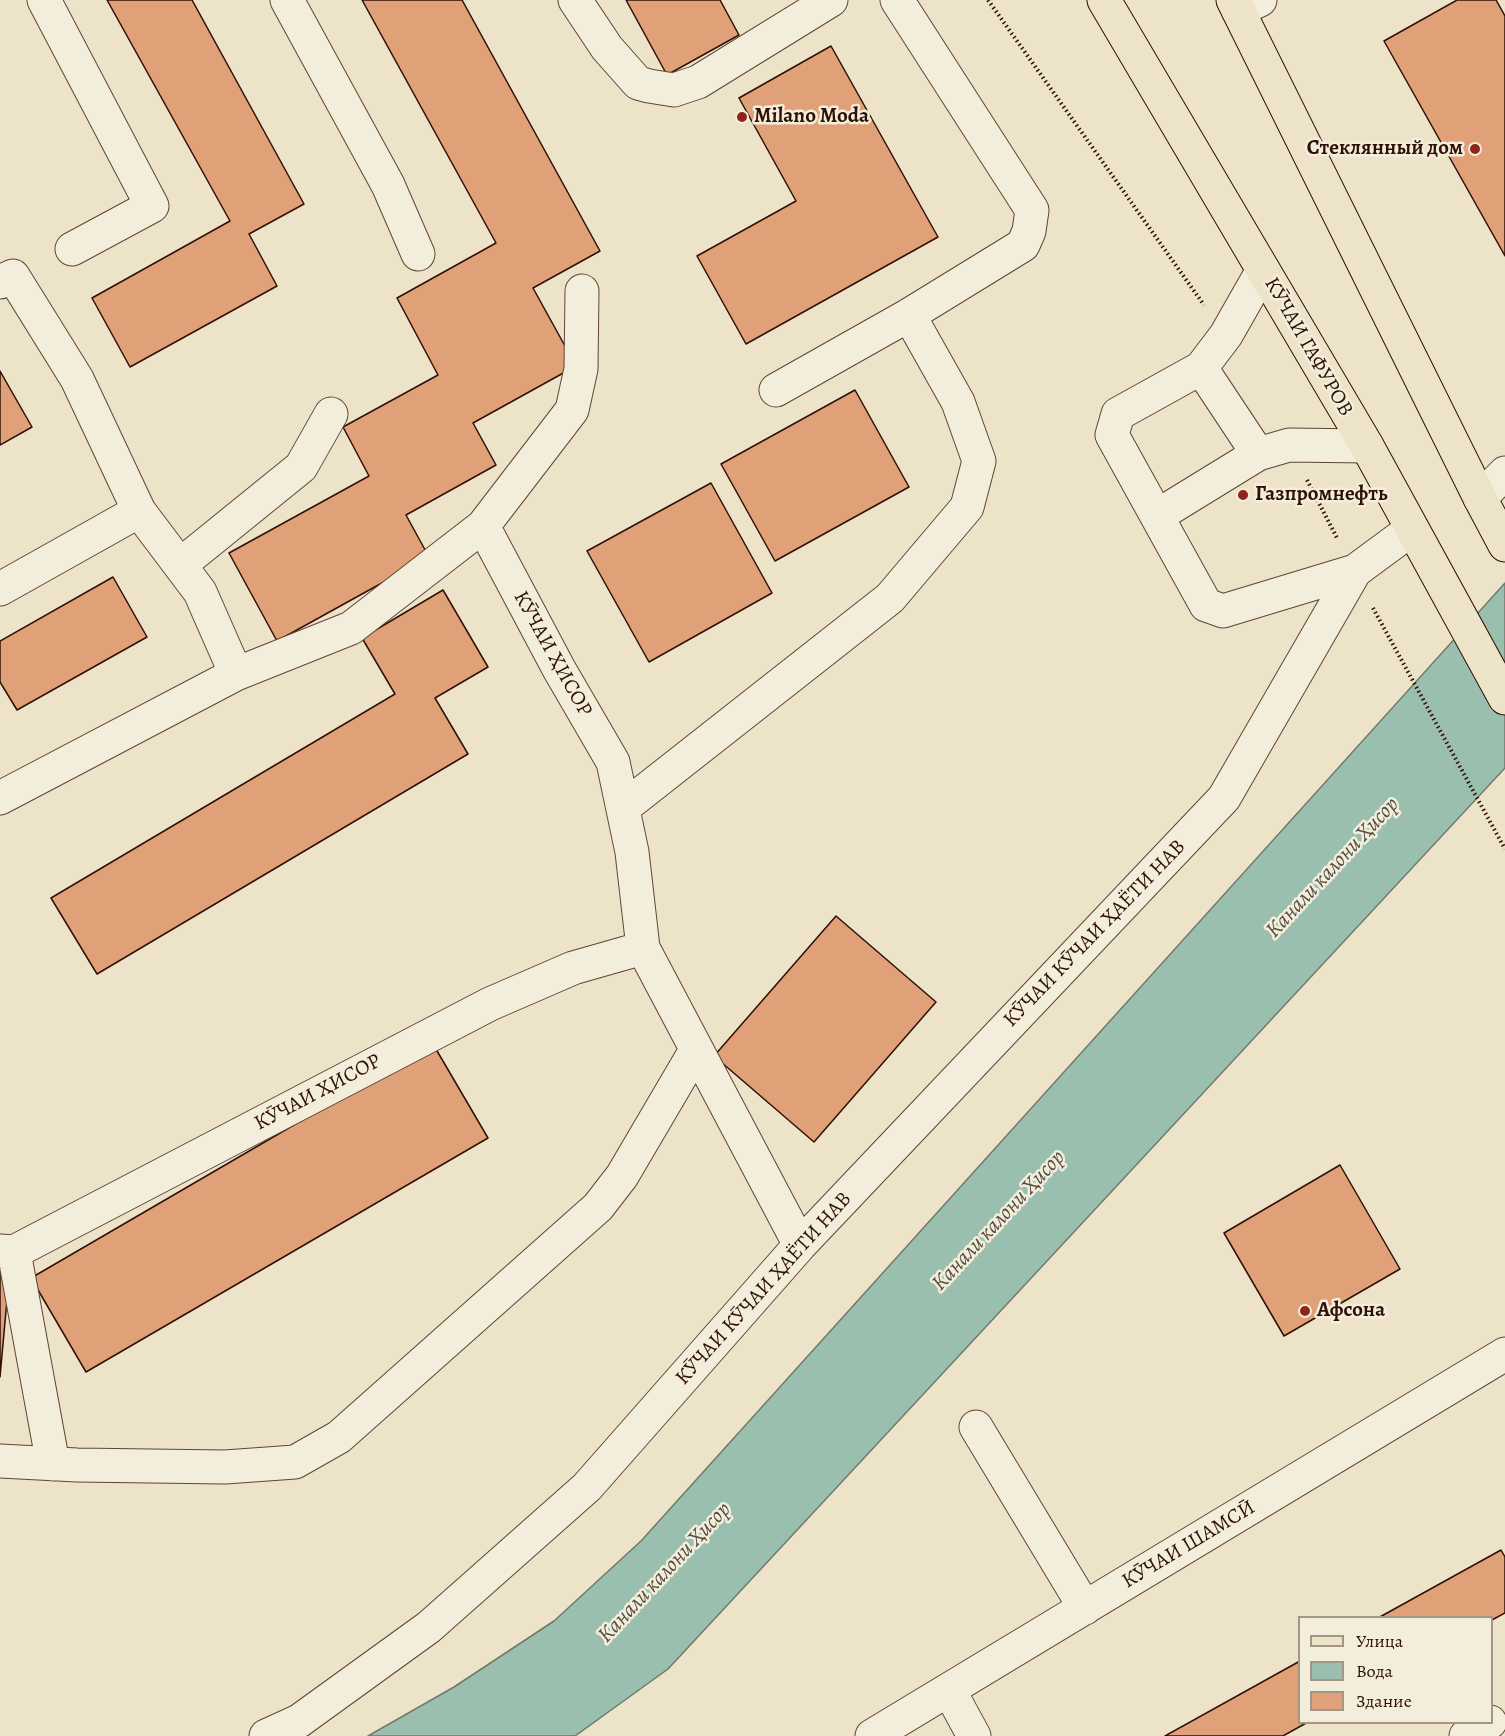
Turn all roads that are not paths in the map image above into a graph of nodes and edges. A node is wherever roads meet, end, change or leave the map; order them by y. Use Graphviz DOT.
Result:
graph roads {
  1 [pos="44,0"];
  2 [pos="287,0"];
  3 [pos="575,0"];
  4 [pos="831,0"];
  5 [pos="897,0"];
  6 [pos="1104,0"];
  7 [pos="1243,3"];
  8 [pos="72,249"];
  9 [pos="418,254"];
  10 [pos="1263,270"];
  11 [pos="0,282"];
  12 [pos="582,291"];
  13 [pos="909,315"];
  14 [pos="1201,368"];
  15 [pos="776,390"];
  16 [pos="331,414"];
  17 [pos="1367,447"];
  18 [pos="1274,449"];
  19 [pos="1505,473"];
  20 [pos="1484,506"];
  21 [pos="139,511"];
  22 [pos="1157,516"];
  23 [pos="483,526"];
  24 [pos="1418,540"];
  25 [pos="1505,545"];
  26 [pos="180,565"];
  27 [pos="1355,572"];
  28 [pos="0,589"];
  29 [pos="236,674"];
  30 [pos="1505,698"];
  31 [pos="0,798"];
  32 [pos="623,808"];
  33 [pos="643,948"];
  34 [pos="696,1050"];
  35 [pos="800,1245"];
  36 [pos="7,1251"];
  37 [pos="1505,1354"];
  38 [pos="976,1426"];
  39 [pos="0,1461"];
  40 [pos="53,1464"];
  41 [pos="1085,1608"];
  42 [pos="949,1690"];
  43 [pos="1487,1724"];
  44 [pos="266,1736"];
  45 [pos="872,1736"];
  46 [pos="974,1736"];
  47 [pos="1466,1736"];
  1 -- 8 [label="street"];
  2 -- 9 [label="street"];
  3 -- 4 [label="street"];
  5 -- 13 [label="street"];
  6 -- 10 [label="main road, КӮЧАИ ГАФУРОВ"];
  7 -- 20 [label="main road"];
  10 -- 14 [label="street"];
  10 -- 17 [label="main road, КӮЧАИ ГАФУРОВ"];
  11 -- 21 [label="street"];
  12 -- 23 [label="street"];
  13 -- 15 [label="street"];
  13 -- 32 [label="street"];
  14 -- 18 [label="street"];
  14 -- 22 [label="street"];
  16 -- 26 [label="street"];
  17 -- 18 [label="street"];
  17 -- 24 [label="main road, КӮЧАИ ГАФУРОВ"];
  18 -- 22 [label="street"];
  19 -- 20 [label="street"];
  20 -- 25 [label="main road"];
  21 -- 26 [label="street"];
  21 -- 28 [label="street"];
  22 -- 27 [label="street"];
  23 -- 29 [label="street"];
  23 -- 32 [label="street, КӮЧАИ ҲИСОР"];
  24 -- 27 [label="street"];
  24 -- 30 [label="main road, КӮЧАИ ГАФУРОВ"];
  26 -- 29 [label="street"];
  27 -- 35 [label="street, КӮЧАИ КӮЧАИ ҲАЁТИ НАВ"];
  29 -- 31 [label="street"];
  32 -- 33 [label="street, КӮЧАИ ҲИСОР"];
  33 -- 34 [label="street, КӮЧАИ ҲИСОР"];
  33 -- 36 [label="street, КӮЧАИ ҲИСОР"];
  34 -- 35 [label="street, КӮЧАИ ҲИСОР"];
  34 -- 40 [label="street"];
  35 -- 44 [label="street, КӮЧАИ КӮЧАИ ҲАЁТИ НАВ"];
  36 -- 40 [label="street"];
  37 -- 41 [label="street, КӮЧАИ ШАМСӢ"];
  38 -- 41 [label="street"];
  39 -- 40 [label="street"];
  41 -- 42 [label="street, КӮЧАИ ШАМСӢ"];
  42 -- 45 [label="street, КӮЧАИ ШАМСӢ"];
  42 -- 46 [label="street"];
  43 -- 47 [label="street"];
}
